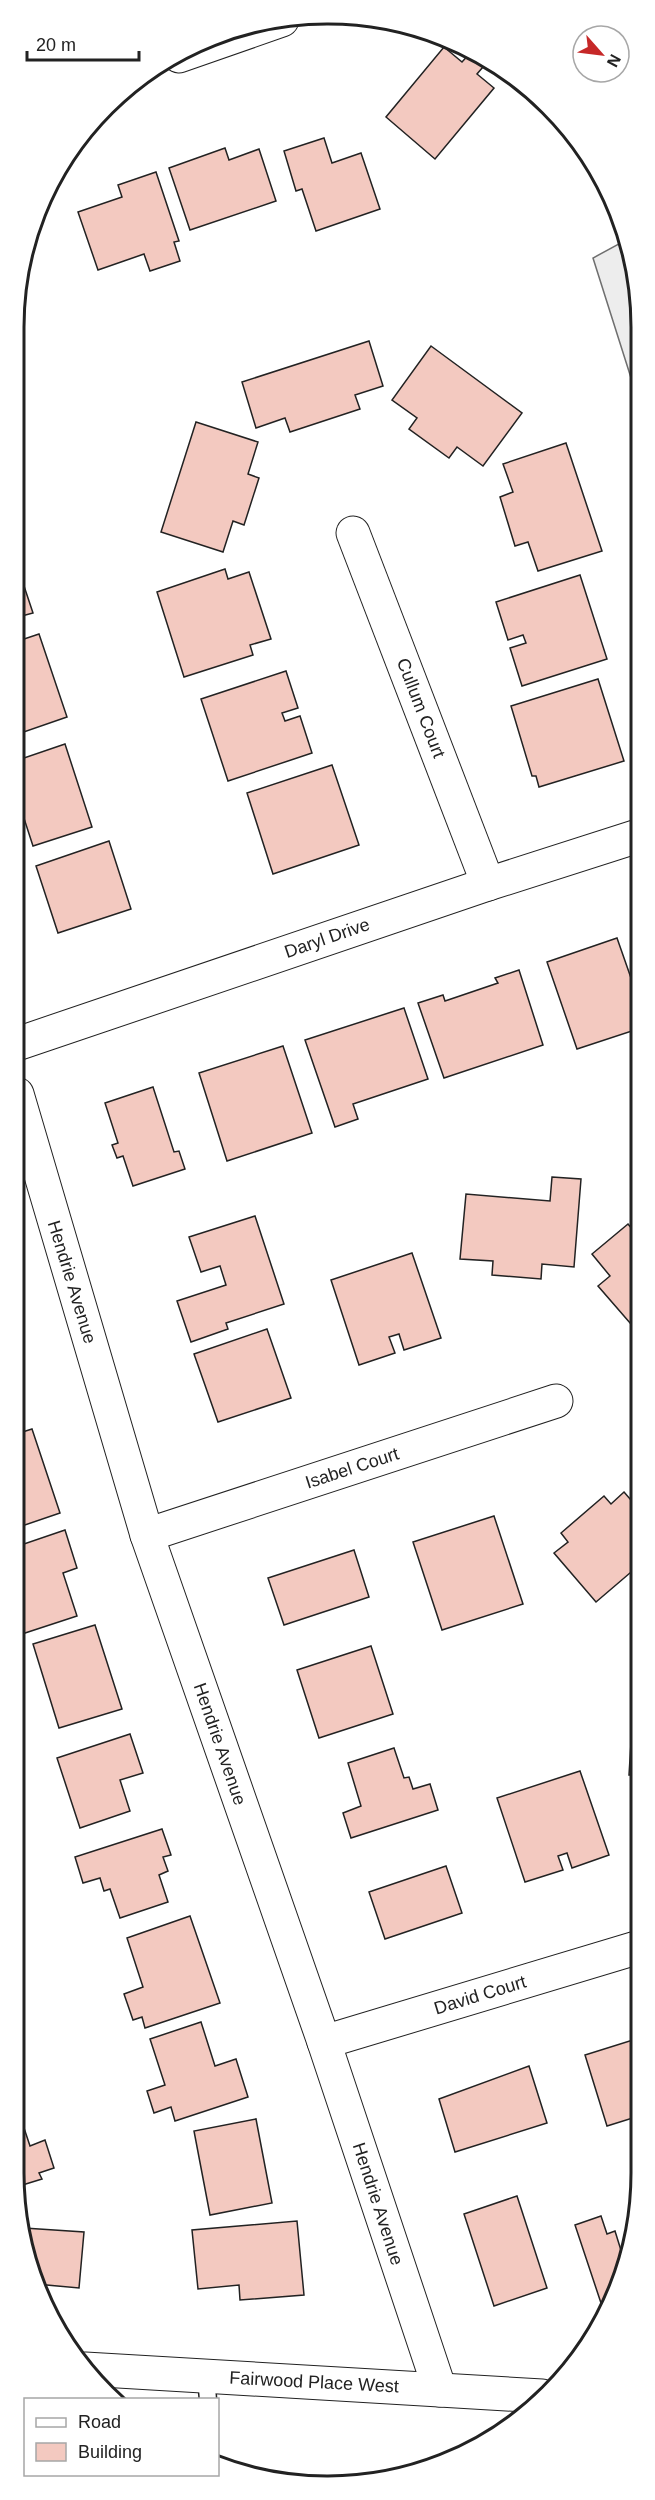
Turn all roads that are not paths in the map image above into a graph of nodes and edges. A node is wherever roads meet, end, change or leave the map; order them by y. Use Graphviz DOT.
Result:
graph roads {
  1 [pos="353,533"];
  2 [pos="631,839"];
  3 [pos="488,884"];
  4 [pos="24,1042"];
  5 [pos="24,1118"];
  6 [pos="556,1401"];
  7 [pos="147,1535"];
  8 [pos="631,1950"];
  9 [pos="324,2042"];
  10 [pos="97,2371"];
  11 [pos="207,2388"];
  12 [pos="440,2390"];
  13 [pos="534,2396"];
  1 -- 3 [label="street, Cullum Court"];
  2 -- 3 [label="street, Daryl Drive"];
  3 -- 4 [label="street, Daryl Drive"];
  5 -- 7 [label="street, Hendrie Avenue"];
  6 -- 7 [label="street, Isabel Court"];
  7 -- 9 [label="street, Hendrie Avenue"];
  8 -- 9 [label="street, David Court"];
  9 -- 12 [label="street, Hendrie Avenue"];
  10 -- 11 [label="street, Fairwood Place West"];
  11 -- 12 [label="street, Fairwood Place West"];
  12 -- 13 [label="street, Fairwood Place West"];
}
